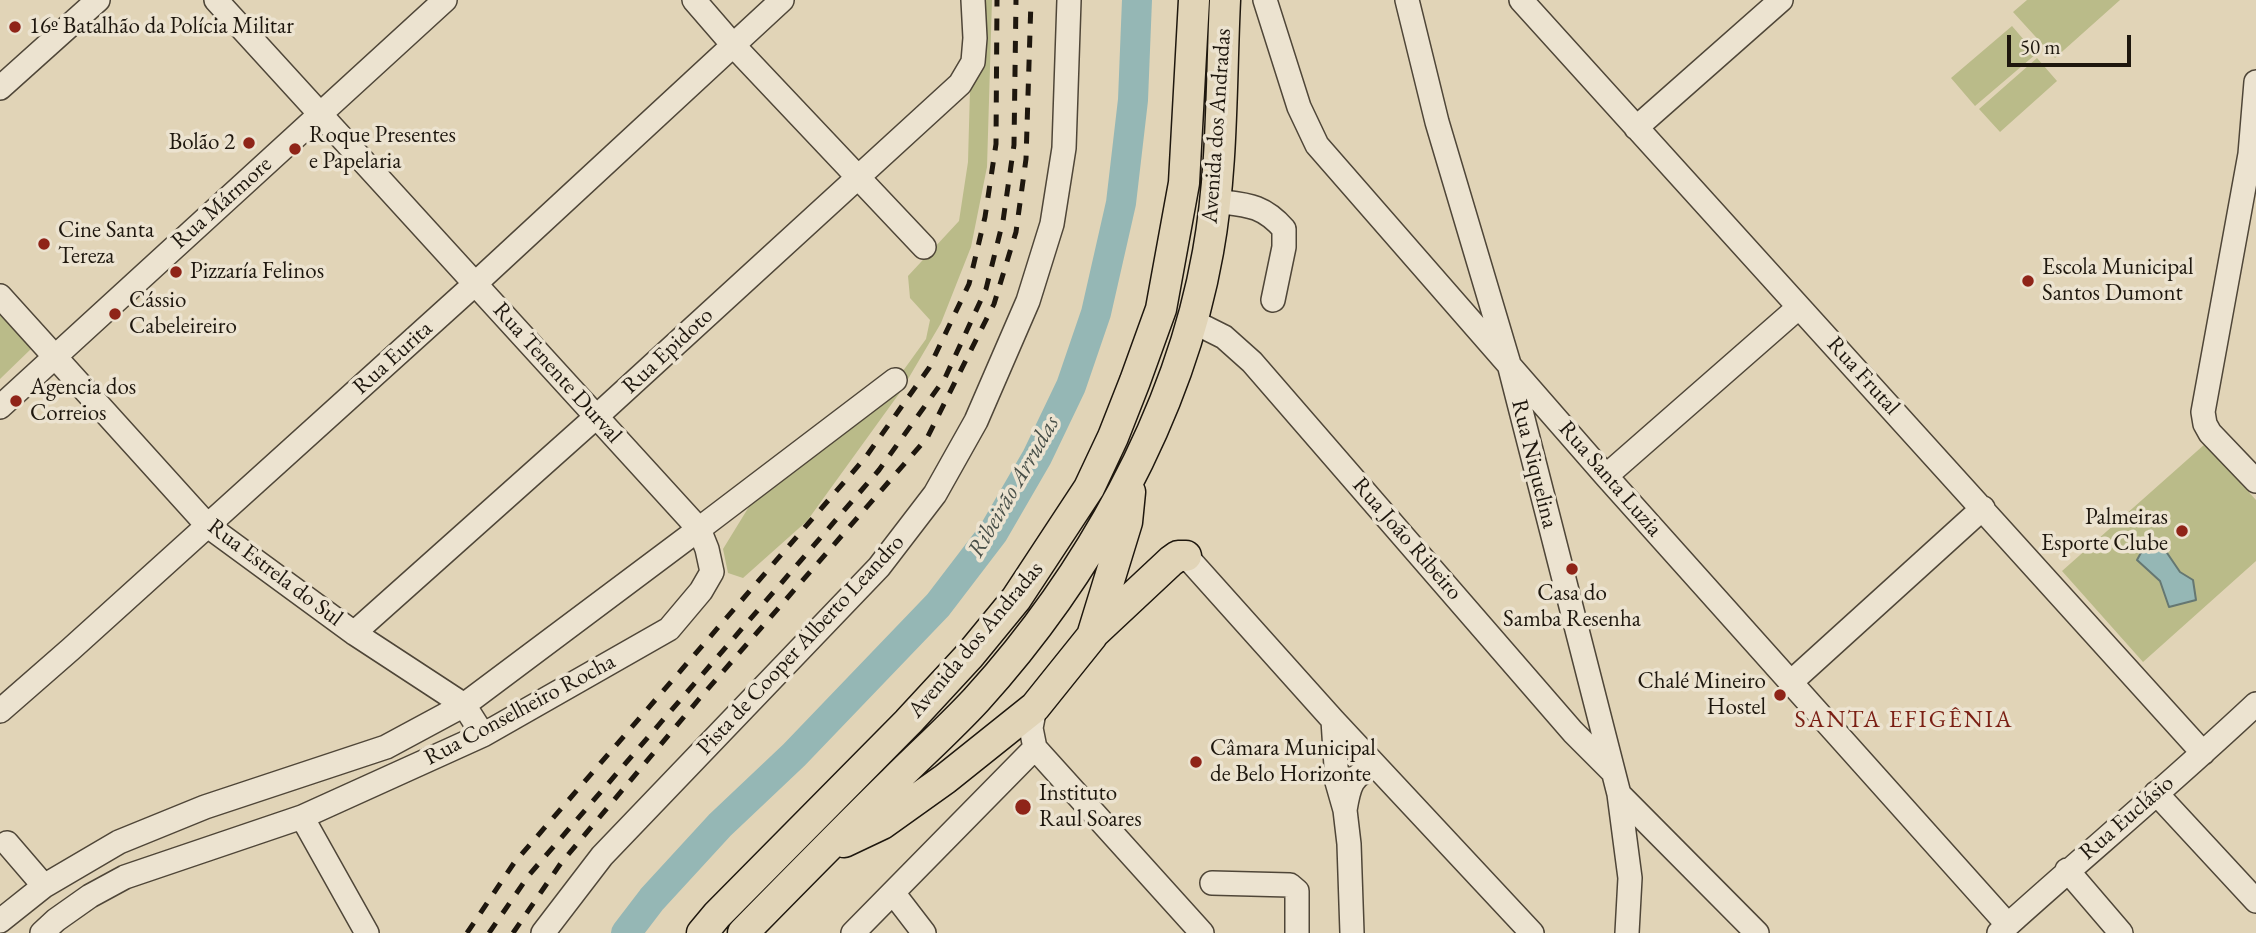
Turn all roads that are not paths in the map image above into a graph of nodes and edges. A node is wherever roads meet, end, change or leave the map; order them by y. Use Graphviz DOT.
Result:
graph roads {
  1 [pos="98,0"];
  2 [pos="216,0"];
  3 [pos="445,0"];
  4 [pos="694,0"];
  5 [pos="782,0"];
  6 [pos="973,0"];
  7 [pos="1069,0"];
  8 [pos="1194,0"];
  9 [pos="1225,0"];
  10 [pos="1265,0"];
  11 [pos="1407,0"];
  12 [pos="1521,0"];
  13 [pos="1781,0"];
  14 [pos="733,46"];
  15 [pos="2256,82"];
  16 [pos="0,88"];
  17 [pos="320,114"];
  18 [pos="1636,128"];
  19 [pos="2253,159"];
  20 [pos="857,177"];
  21 [pos="1215,201"];
  22 [pos="924,247"];
  23 [pos="476,283"];
  24 [pos="0,296"];
  25 [pos="1273,300"];
  26 [pos="1799,307"];
  27 [pos="1192,321"];
  28 [pos="55,356"];
  29 [pos="1509,364"];
  30 [pos="895,380"];
  31 [pos="0,407"];
  32 [pos="596,417"];
  33 [pos="1568,431"];
  34 [pos="1532,456"];
  35 [pos="1606,476"];
  36 [pos="1131,479"];
  37 [pos="2256,481"];
  38 [pos="1983,508"];
  39 [pos="208,526"];
  40 [pos="699,529"];
  41 [pos="1186,556"];
  42 [pos="355,633"];
  43 [pos="1092,636"];
  44 [pos="1790,683"];
  45 [pos="2256,704"];
  46 [pos="464,705"];
  47 [pos="1035,707"];
  48 [pos="0,711"];
  49 [pos="1597,713"];
  50 [pos="1333,720"];
  51 [pos="1573,732"];
  52 [pos="483,735"];
  53 [pos="1035,748"];
  54 [pos="2203,753"];
  55 [pos="1376,766"];
  56 [pos="1611,770"];
  57 [pos="2156,793"];
  58 [pos="1619,794"];
  59 [pos="1345,810"];
  60 [pos="302,817"];
  61 [pos="7,843"];
  62 [pos="821,853"];
  63 [pos="2067,870"];
  64 [pos="1212,883"];
  65 [pos="44,886"];
  66 [pos="894,894"];
  67 [pos="2256,901"];
  68 [pos="5,924"];
  69 [pos="2003,929"];
  70 [pos="41,933"];
  71 [pos="367,933"];
  72 [pos="543,933"];
  73 [pos="702,933"];
  74 [pos="743,933"];
  75 [pos="853,933"];
  76 [pos="924,933"];
  77 [pos="1202,933"];
  78 [pos="1297,933"];
  79 [pos="1352,933"];
  80 [pos="1532,933"];
  81 [pos="1627,933"];
  82 [pos="1757,933"];
  83 [pos="2121,933"];
  1 -- 16 [label="street"];
  2 -- 17 [label="street, Rua Tenente Durval"];
  3 -- 17 [label="street, Rua Mármore"];
  4 -- 14 [label="street"];
  5 -- 14 [label="street, Rua Eurita"];
  6 -- 20 [label="street, Rua Epidoto"];
  7 -- 72 [label="street, Pista de Cooper Alberto Leandro"];
  8 -- 73 [label="main road, Avenida dos Andradas"];
  9 -- 21 [label="main road, Avenida dos Andradas"];
  10 -- 29 [label="street, Rua Santa Luzia"];
  11 -- 29 [label="street, Rua Niquelina"];
  12 -- 18 [label="street, Rua Frutal"];
  13 -- 18 [label="street"];
  14 -- 20 [label="street"];
  14 -- 23 [label="street, Rua Eurita"];
  15 -- 19 [label="street"];
  17 -- 23 [label="street, Rua Tenente Durval"];
  17 -- 28 [label="street, Rua Mármore"];
  18 -- 26 [label="street, Rua Frutal"];
  19 -- 37 [label="street"];
  20 -- 22 [label="street"];
  20 -- 32 [label="street, Rua Epidoto"];
  21 -- 25 [label="street"];
  21 -- 27 [label="main road, Avenida dos Andradas"];
  23 -- 32 [label="street, Rua Tenente Durval"];
  23 -- 39 [label="street, Rua Eurita"];
  24 -- 28 [label="street, Rua Estrela do Sul"];
  26 -- 35 [label="street"];
  26 -- 38 [label="street, Rua Frutal"];
  27 -- 36 [label="main road, Avenida dos Andradas"];
  27 -- 51 [label="street, Rua João Ribeiro"];
  28 -- 31 [label="street, Rua Mármore"];
  28 -- 39 [label="street, Rua Estrela do Sul"];
  29 -- 33 [label="street, Rua Santa Luzia"];
  29 -- 34 [label="street, Rua Niquelina"];
  30 -- 40 [label="street"];
  32 -- 40 [label="street, Rua Tenente Durval"];
  32 -- 42 [label="street, Rua Epidoto"];
  33 -- 34 [label="street"];
  33 -- 35 [label="street, Rua Santa Luzia"];
  34 -- 49 [label="street, Rua Niquelina"];
  35 -- 44 [label="street, Rua Santa Luzia"];
  36 -- 43 [label="main road"];
  36 -- 62 [label="main road, Avenida dos Andradas"];
  38 -- 44 [label="street"];
  38 -- 54 [label="street, Rua Frutal"];
  39 -- 42 [label="street, Rua Estrela do Sul"];
  39 -- 48 [label="street, Rua Eurita"];
  40 -- 46 [label="street"];
  40 -- 52 [label="street, Rua Conselheiro Rocha"];
  41 -- 43 [label="main road"];
  41 -- 50 [label="street"];
  42 -- 46 [label="street, Rua Estrela do Sul"];
  43 -- 47 [label="main road"];
  44 -- 69 [label="street, Rua Santa Luzia"];
  45 -- 54 [label="street, Rua Euclásio"];
  46 -- 52 [label="street, Rua Estrela do Sul"];
  46 -- 65 [label="street, Rua Conselheiro Rocha"];
  47 -- 53 [label="street"];
  47 -- 62 [label="main road"];
  49 -- 51 [label="street"];
  49 -- 56 [label="street, Rua Niquelina"];
  50 -- 55 [label="street"];
  50 -- 59 [label="street"];
  51 -- 56 [label="street, Rua João Ribeiro"];
  52 -- 60 [label="street, Rua Conselheiro Rocha"];
  53 -- 66 [label="street"];
  53 -- 77 [label="street"];
  54 -- 57 [label="street, Rua Euclásio"];
  55 -- 59 [label="street"];
  55 -- 80 [label="street"];
  56 -- 58 [label="street, Rua Niquelina"];
  57 -- 63 [label="street, Rua Euclásio"];
  57 -- 67 [label="street"];
  58 -- 81 [label="street, Rua Niquelina"];
  58 -- 82 [label="street"];
  59 -- 79 [label="street"];
  60 -- 70 [label="street, Rua Conselheiro Rocha"];
  60 -- 71 [label="street"];
  61 -- 65 [label="street"];
  62 -- 74 [label="main road, Avenida dos Andradas"];
  63 -- 69 [label="street, Rua Euclásio"];
  63 -- 83 [label="street"];
  64 -- 78 [label="street"];
  65 -- 68 [label="street, Rua Conselheiro Rocha"];
  66 -- 75 [label="street"];
  66 -- 76 [label="street"];
}
